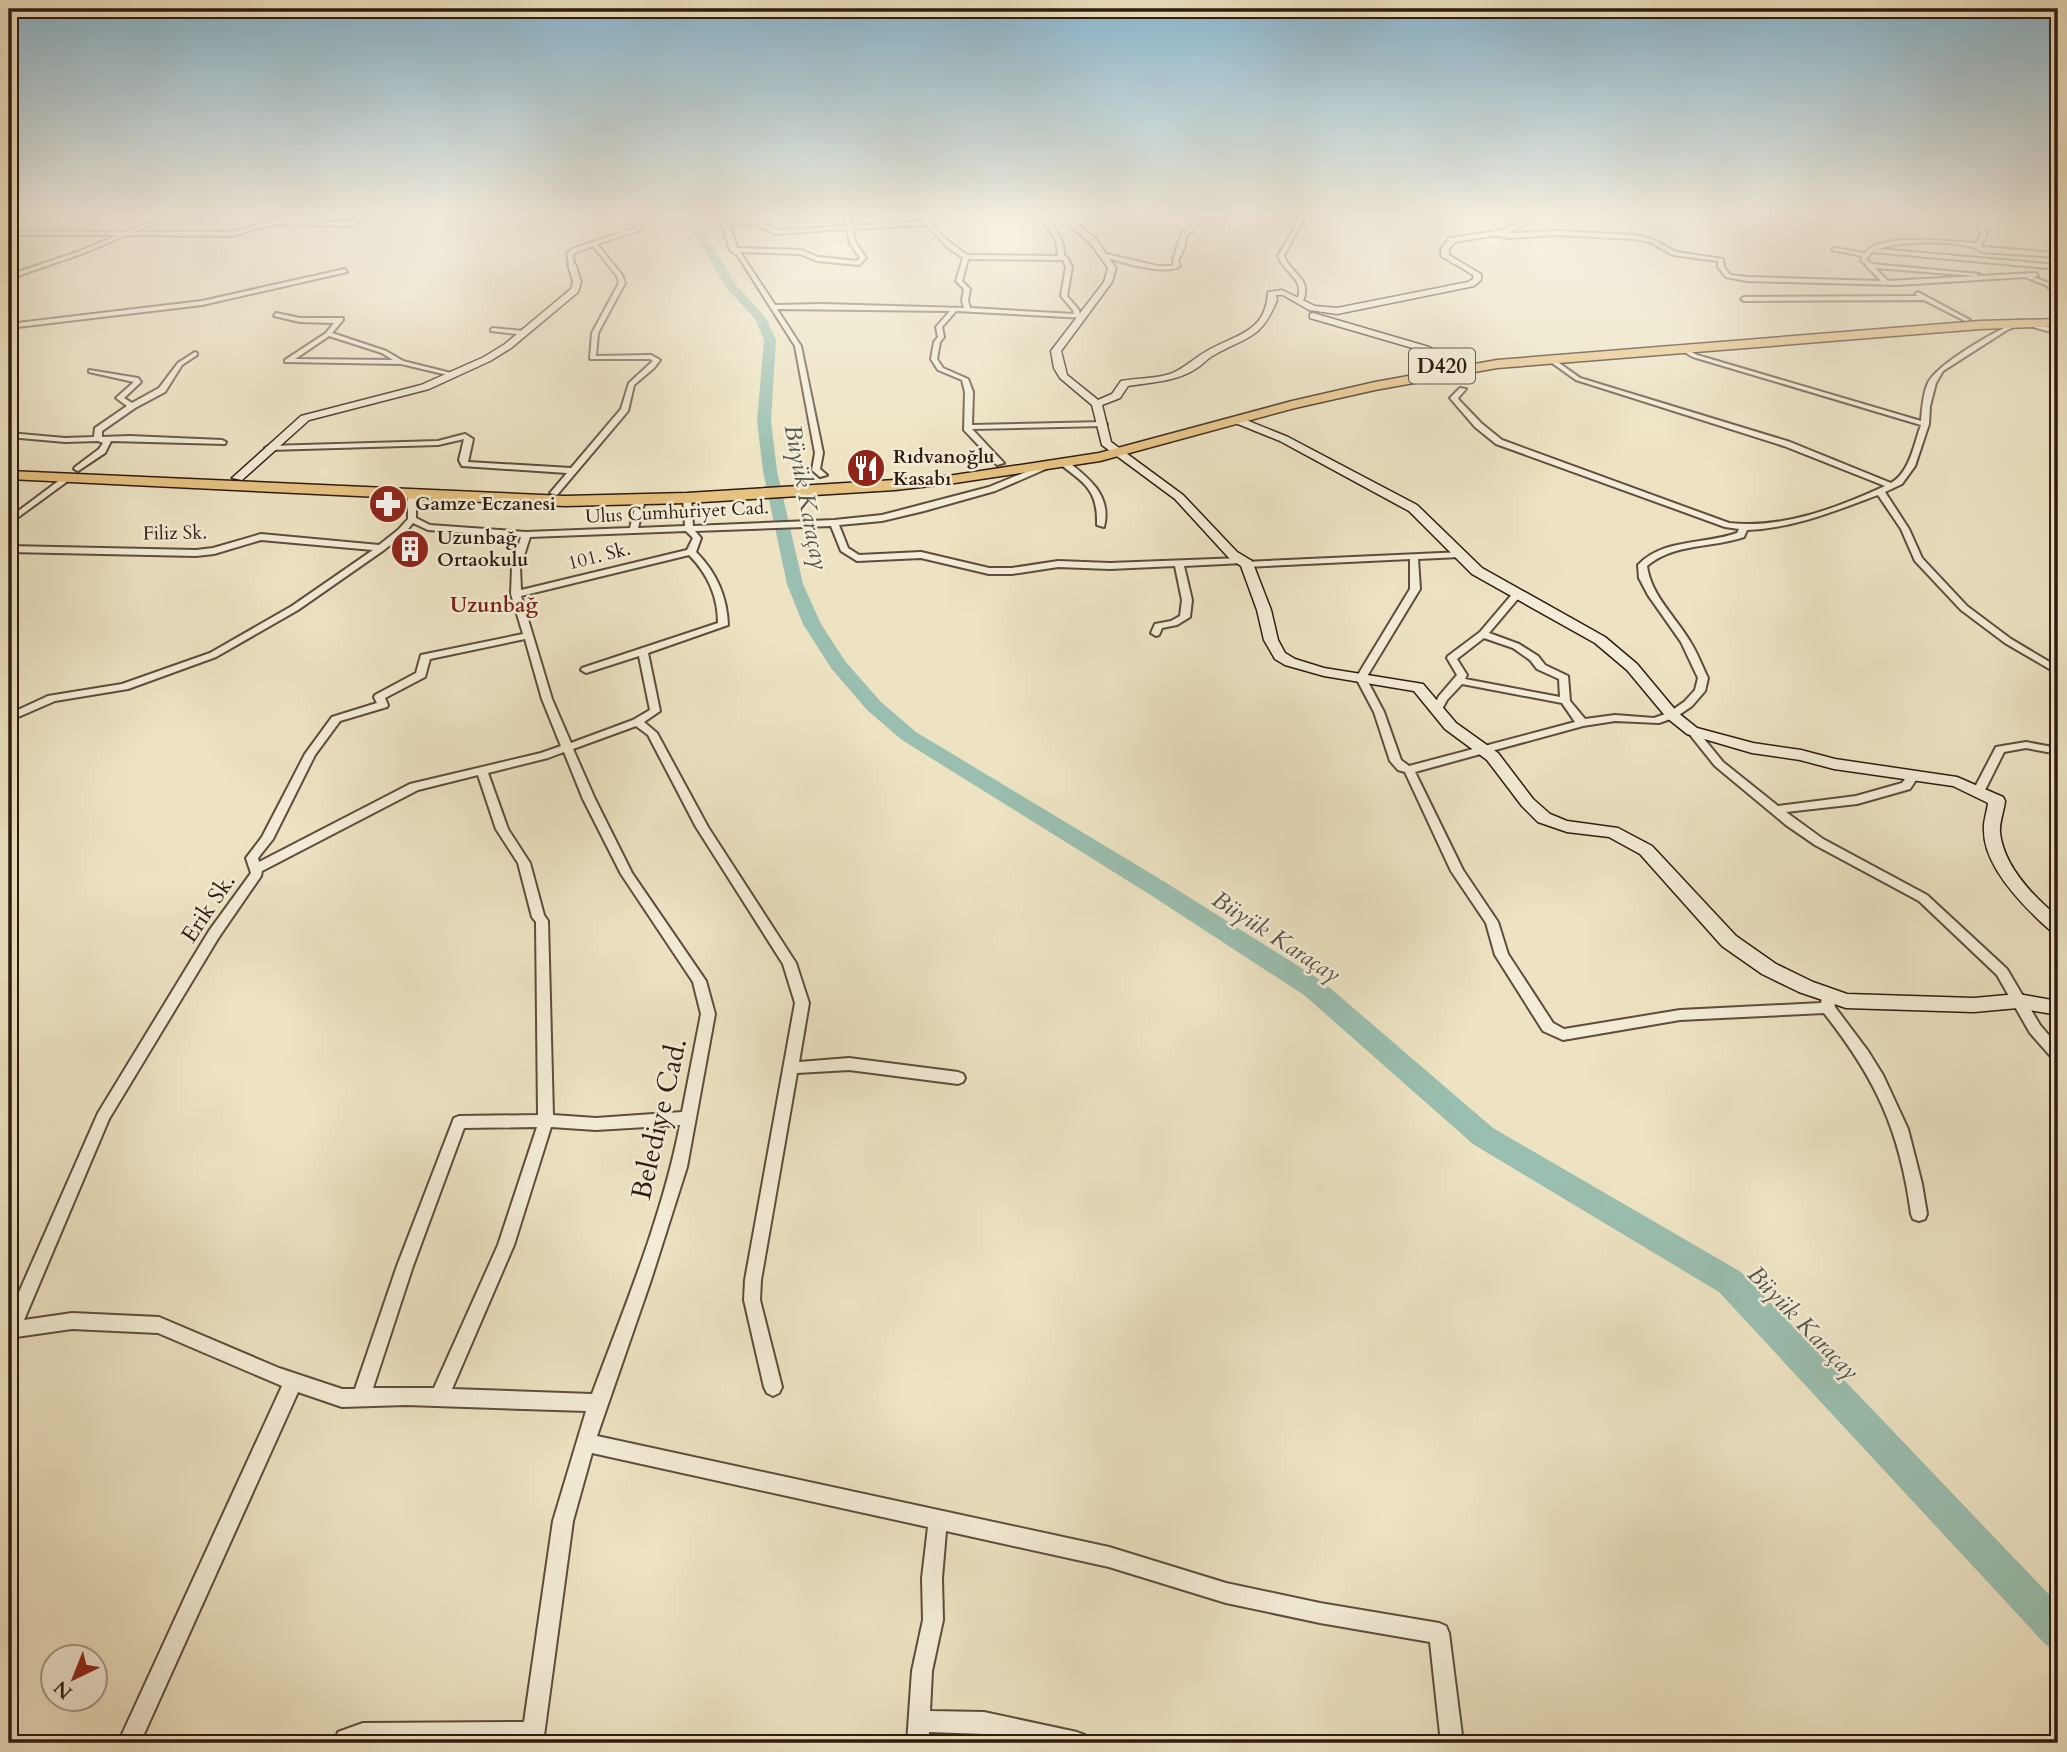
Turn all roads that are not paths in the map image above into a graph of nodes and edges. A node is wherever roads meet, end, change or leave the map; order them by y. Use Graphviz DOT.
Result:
graph roads {
  1 [pos="234,296"];
  2 [pos="568,296"];
  3 [pos="615,296"];
  4 [pos="767,296"];
  5 [pos="966,296"];
  6 [pos="1064,296"];
  7 [pos="1097,296"];
  8 [pos="1272,296"];
  9 [pos="1289,296"];
  10 [pos="1303,296"];
  11 [pos="1416,296"];
  12 [pos="1920,296"];
  13 [pos="1924,298"];
  14 [pos="1744,299"];
  15 [pos="1273,300"];
  16 [pos="1300,301"];
  17 [pos="774,307"];
  18 [pos="954,310"];
  19 [pos="968,310"];
  20 [pos="276,315"];
  21 [pos="1080,316"];
  22 [pos="1967,320"];
  23 [pos="2058,320"];
  24 [pos="2022,322"];
  25 [pos="9,326"];
  26 [pos="493,330"];
  27 [pos="2058,332"];
  28 [pos="524,333"];
  29 [pos="328,334"];
  30 [pos="1682,349"];
  31 [pos="195,354"];
  32 [pos="1550,359"];
  33 [pos="401,362"];
  34 [pos="1446,365"];
  35 [pos="90,371"];
  36 [pos="452,374"];
  37 [pos="1462,389"];
  38 [pos="1097,404"];
  39 [pos="132,406"];
  40 [pos="1237,420"];
  41 [pos="1103,424"];
  42 [pos="1925,424"];
  43 [pos="968,427"];
  44 [pos="9,435"];
  45 [pos="98,439"];
  46 [pos="222,442"];
  47 [pos="270,448"];
  48 [pos="1112,448"];
  49 [pos="1000,463"];
  50 [pos="1064,463"];
  51 [pos="1045,466"];
  52 [pos="9,467"];
  53 [pos="573,471"];
  54 [pos="73,474"];
  55 [pos="9,475"];
  56 [pos="238,478"];
  57 [pos="832,482"];
  58 [pos="1893,486"];
  59 [pos="1880,491"];
  60 [pos="554,493"];
  61 [pos="706,493"];
  62 [pos="412,496"];
  63 [pos="687,498"];
  64 [pos="641,500"];
  65 [pos="412,519"];
  66 [pos="9,522"];
  67 [pos="834,523"];
  68 [pos="1101,525"];
  69 [pos="1744,528"];
  70 [pos="689,529"];
  71 [pos="633,533"];
  72 [pos="526,535"];
  73 [pos="381,548"];
  74 [pos="9,549"];
  75 [pos="691,552"];
  76 [pos="1460,554"];
  77 [pos="1414,558"];
  78 [pos="1244,563"];
  79 [pos="1179,564"];
  80 [pos="516,594"];
  81 [pos="1517,594"];
  82 [pos="1156,633"];
  83 [pos="1483,634"];
  84 [pos="527,636"];
  85 [pos="643,650"];
  86 [pos="586,670"];
  87 [pos="2058,671"];
  88 [pos="1360,678"];
  89 [pos="1460,681"];
  90 [pos="1565,701"];
  91 [pos="1437,709"];
  92 [pos="1672,715"];
  93 [pos="9,718"];
  94 [pos="637,722"];
  95 [pos="1582,723"];
  96 [pos="1692,731"];
  97 [pos="568,748"];
  98 [pos="1484,750"];
  99 [pos="2058,751"];
  100 [pos="1409,769"];
  101 [pos="482,771"];
  102 [pos="1914,774"];
  103 [pos="1979,791"];
  104 [pos="1775,810"];
  105 [pos="256,869"];
  106 [pos="2058,927"];
  107 [pos="2018,1001"];
  108 [pos="1828,1002"];
  109 [pos="2058,1009"];
  110 [pos="2058,1055"];
  111 [pos="791,1068"];
  112 [pos="958,1078"];
  113 [pos="689,1118"];
  114 [pos="546,1121"];
  115 [pos="1919,1214"];
  116 [pos="9,1331"];
  117 [pos="294,1381"];
  118 [pos="773,1387"];
  119 [pos="362,1397"];
  120 [pos="439,1397"];
  121 [pos="598,1403"];
  122 [pos="586,1443"];
  123 [pos="938,1520"];
  124 [pos="919,1721"];
  125 [pos="533,1738"];
  126 [pos="129,1743"];
  127 [pos="345,1743"];
  128 [pos="918,1743"];
  129 [pos="1077,1743"];
  130 [pos="1452,1743"];
  1 -- 25 [label="street"];
  2 -- 28 [label="street"];
  3 -- 53 [label="street"];
  4 -- 17 [label="street"];
  5 -- 19 [label="street"];
  6 -- 21 [label="street"];
  7 -- 21 [label="street"];
  8 -- 15 [label="street"];
  9 -- 16 [label="street"];
  10 -- 16 [label="street"];
  11 -- 16 [label="street"];
  12 -- 13 [label="street"];
  13 -- 14 [label="street"];
  13 -- 22 [label="street"];
  15 -- 34 [label="street"];
  15 -- 38 [label="street"];
  17 -- 18 [label="street"];
  17 -- 57 [label="street"];
  18 -- 19 [label="street"];
  18 -- 43 [label="street"];
  19 -- 21 [label="street"];
  20 -- 29 [label="street"];
  21 -- 38 [label="street"];
  22 -- 23 [label="highway, D420"];
  22 -- 34 [label="highway, D420"];
  23 -- 24 [label="highway, D420"];
  24 -- 27 [label="street"];
  24 -- 30 [label="highway, D420"];
  24 -- 42 [label="street"];
  26 -- 28 [label="street"];
  28 -- 36 [label="street"];
  29 -- 33 [label="street"];
  29 -- 33 [label="street"];
  30 -- 32 [label="highway, D420"];
  30 -- 42 [label="street"];
  31 -- 39 [label="street"];
  32 -- 40 [label="highway, D420"];
  32 -- 58 [label="street"];
  33 -- 36 [label="street"];
  34 -- 48 [label="highway, D420"];
  35 -- 39 [label="street"];
  36 -- 47 [label="street"];
  37 -- 69 [label="street"];
  38 -- 41 [label="street"];
  39 -- 45 [label="street"];
  40 -- 48 [label="highway, D420"];
  40 -- 76 [label="street"];
  41 -- 43 [label="street"];
  41 -- 48 [label="street"];
  42 -- 58 [label="street"];
  43 -- 49 [label="street"];
  44 -- 45 [label="street"];
  45 -- 46 [label="street"];
  45 -- 54 [label="street"];
  47 -- 53 [label="street"];
  47 -- 56 [label="street"];
  48 -- 49 [label="highway, D420"];
  48 -- 50 [label="highway, D420"];
  48 -- 78 [label="street"];
  49 -- 57 [label="highway, D420"];
  50 -- 51 [label="highway, D420"];
  50 -- 68 [label="street"];
  51 -- 57 [label="highway, D420"];
  51 -- 67 [label="street, Ulus Cumhuriyet Cad."];
  52 -- 54 [label="highway"];
  53 -- 60 [label="street"];
  54 -- 55 [label="highway, D420"];
  54 -- 56 [label="highway"];
  54 -- 62 [label="highway, D420"];
  54 -- 66 [label="street"];
  56 -- 60 [label="highway"];
  57 -- 61 [label="highway, D420"];
  58 -- 59 [label="street"];
  59 -- 69 [label="street"];
  59 -- 87 [label="street"];
  60 -- 61 [label="highway"];
  61 -- 63 [label="highway, D420"];
  62 -- 64 [label="highway, D420"];
  62 -- 65 [label="street"];
  63 -- 64 [label="highway, D420"];
  63 -- 70 [label="street"];
  64 -- 71 [label="street"];
  65 -- 72 [label="street, Ulus Cumhuriyet Cad."];
  65 -- 73 [label="street"];
  67 -- 70 [label="street, Ulus Cumhuriyet Cad."];
  67 -- 79 [label="street"];
  69 -- 92 [label="street"];
  70 -- 71 [label="street, Ulus Cumhuriyet Cad."];
  70 -- 75 [label="street"];
  71 -- 72 [label="street, Ulus Cumhuriyet Cad."];
  72 -- 80 [label="street, Belediye Cad."];
  73 -- 74 [label="street, Filiz Sk."];
  73 -- 93 [label="street"];
  75 -- 80 [label="street, 101. Sk."];
  75 -- 85 [label="street"];
  76 -- 77 [label="street"];
  76 -- 81 [label="street"];
  77 -- 78 [label="street"];
  77 -- 88 [label="street"];
  78 -- 79 [label="street"];
  78 -- 88 [label="street"];
  79 -- 82 [label="street"];
  80 -- 84 [label="street, Belediye Cad."];
  81 -- 83 [label="street"];
  81 -- 92 [label="street"];
  83 -- 89 [label="street"];
  83 -- 90 [label="street"];
  84 -- 97 [label="street, Belediye Cad."];
  84 -- 105 [label="street, Erik Sk."];
  85 -- 86 [label="street"];
  85 -- 94 [label="street"];
  88 -- 91 [label="street"];
  88 -- 100 [label="street"];
  89 -- 90 [label="street"];
  89 -- 91 [label="street"];
  90 -- 95 [label="street"];
  91 -- 98 [label="street"];
  92 -- 95 [label="street"];
  92 -- 96 [label="street"];
  94 -- 97 [label="street"];
  94 -- 111 [label="street"];
  95 -- 98 [label="street"];
  96 -- 102 [label="street"];
  96 -- 104 [label="street"];
  97 -- 101 [label="street"];
  97 -- 113 [label="street, Belediye Cad."];
  98 -- 100 [label="street"];
  98 -- 108 [label="street"];
  99 -- 103 [label="street"];
  100 -- 108 [label="street"];
  101 -- 105 [label="street"];
  101 -- 114 [label="street"];
  102 -- 103 [label="street"];
  102 -- 104 [label="street"];
  103 -- 106 [label="street"];
  104 -- 107 [label="street"];
  105 -- 116 [label="street, Erik Sk."];
  107 -- 108 [label="street"];
  107 -- 109 [label="street"];
  107 -- 110 [label="street"];
  108 -- 115 [label="street"];
  111 -- 112 [label="street"];
  111 -- 118 [label="street"];
  113 -- 114 [label="street"];
  113 -- 121 [label="street, Belediye Cad."];
  114 -- 119 [label="street"];
  114 -- 120 [label="street"];
  116 -- 117 [label="street"];
  117 -- 119 [label="street"];
  117 -- 126 [label="street"];
  119 -- 120 [label="street"];
  120 -- 121 [label="street"];
  121 -- 122 [label="street, Belediye Cad."];
  122 -- 123 [label="street"];
  122 -- 125 [label="street, Belediye Cad."];
  123 -- 124 [label="street"];
  123 -- 130 [label="street"];
  124 -- 128 [label="street"];
  124 -- 129 [label="street"];
  125 -- 127 [label="street"];
}
